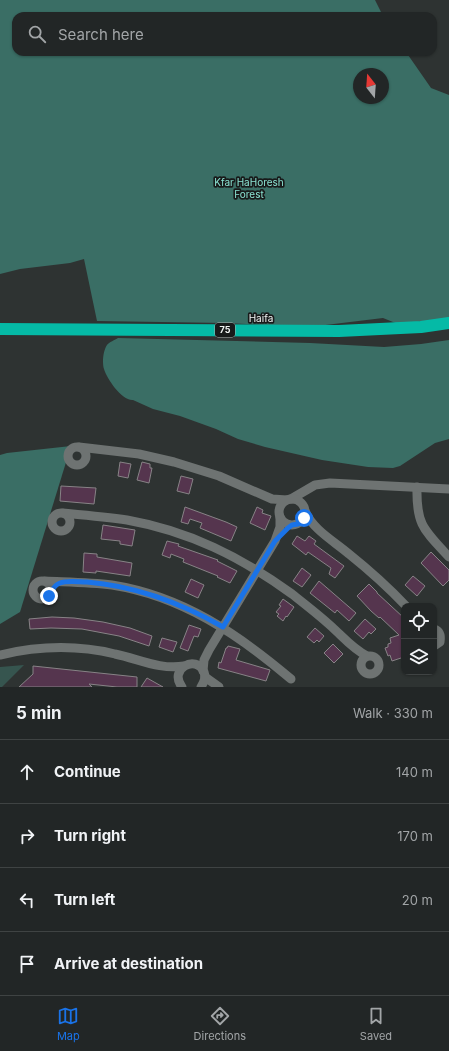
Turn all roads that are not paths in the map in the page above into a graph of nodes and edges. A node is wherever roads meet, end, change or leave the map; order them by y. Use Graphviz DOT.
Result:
graph roads {
  1 [pos="449,323"];
  2 [pos="0,329"];
  3 [pos="79,447"];
  4 [pos="103,450"];
  5 [pos="86,457"];
  6 [pos="318,484"];
  7 [pos="417,487"];
  8 [pos="449,489"];
  9 [pos="256,492"];
  10 [pos="289,500"];
  11 [pos="305,509"];
  12 [pos="63,513"];
  13 [pos="280,514"];
  14 [pos="88,515"];
  15 [pos="70,524"];
  16 [pos="295,524"];
  17 [pos="320,530"];
  18 [pos="275,541"];
  19 [pos="449,557"];
  20 [pos="258,570"];
  21 [pos="45,581"];
  22 [pos="61,582"];
  23 [pos="52,589"];
  24 [pos="403,603"];
  25 [pos="223,627"];
  26 [pos="437,631"];
  27 [pos="437,644"];
  28 [pos="353,647"];
  29 [pos="209,650"];
  30 [pos="0,655"];
  31 [pos="367,656"];
  32 [pos="361,664"];
  33 [pos="188,665"];
  34 [pos="158,666"];
  35 [pos="204,674"];
  36 [pos="291,679"];
  37 [pos="180,686"];
  38 [pos="201,687"];
  39 [pos="219,687"];
  1 -- 2 [label="highway, Haifa / 75"];
  3 -- 4 [label="street"];
  3 -- 5 [label="street"];
  3 -- 5 [label="street"];
  4 -- 5 [label="street"];
  4 -- 9 [label="street"];
  6 -- 7 [label="street"];
  6 -- 10 [label="street"];
  6 -- 11 [label="street"];
  7 -- 8 [label="street"];
  7 -- 19 [label="street"];
  9 -- 10 [label="street"];
  9 -- 13 [label="street"];
  10 -- 11 [label="street"];
  10 -- 13 [label="street"];
  11 -- 16 [label="street"];
  11 -- 17 [label="street"];
  12 -- 14 [label="street"];
  12 -- 15 [label="street"];
  12 -- 15 [label="street"];
  13 -- 16 [label="street"];
  13 -- 18 [label="street"];
  14 -- 15 [label="street"];
  14 -- 20 [label="street"];
  16 -- 17 [label="street"];
  16 -- 18 [label="street"];
  17 -- 24 [label="street"];
  18 -- 20 [label="street"];
  20 -- 25 [label="street"];
  20 -- 28 [label="street"];
  21 -- 22 [label="street"];
  21 -- 23 [label="street"];
  21 -- 23 [label="street"];
  22 -- 23 [label="street"];
  22 -- 25 [label="street"];
  25 -- 29 [label="street"];
  25 -- 36 [label="street"];
  26 -- 27 [label="street"];
  28 -- 31 [label="street"];
  28 -- 32 [label="street"];
  29 -- 33 [label="street"];
  29 -- 35 [label="street"];
  30 -- 34 [label="street"];
  31 -- 32 [label="street"];
  31 -- 32 [label="street"];
  33 -- 34 [label="street"];
  33 -- 35 [label="street"];
  33 -- 37 [label="street"];
  34 -- 37 [label="street"];
  35 -- 38 [label="street"];
  35 -- 39 [label="street"];
}
